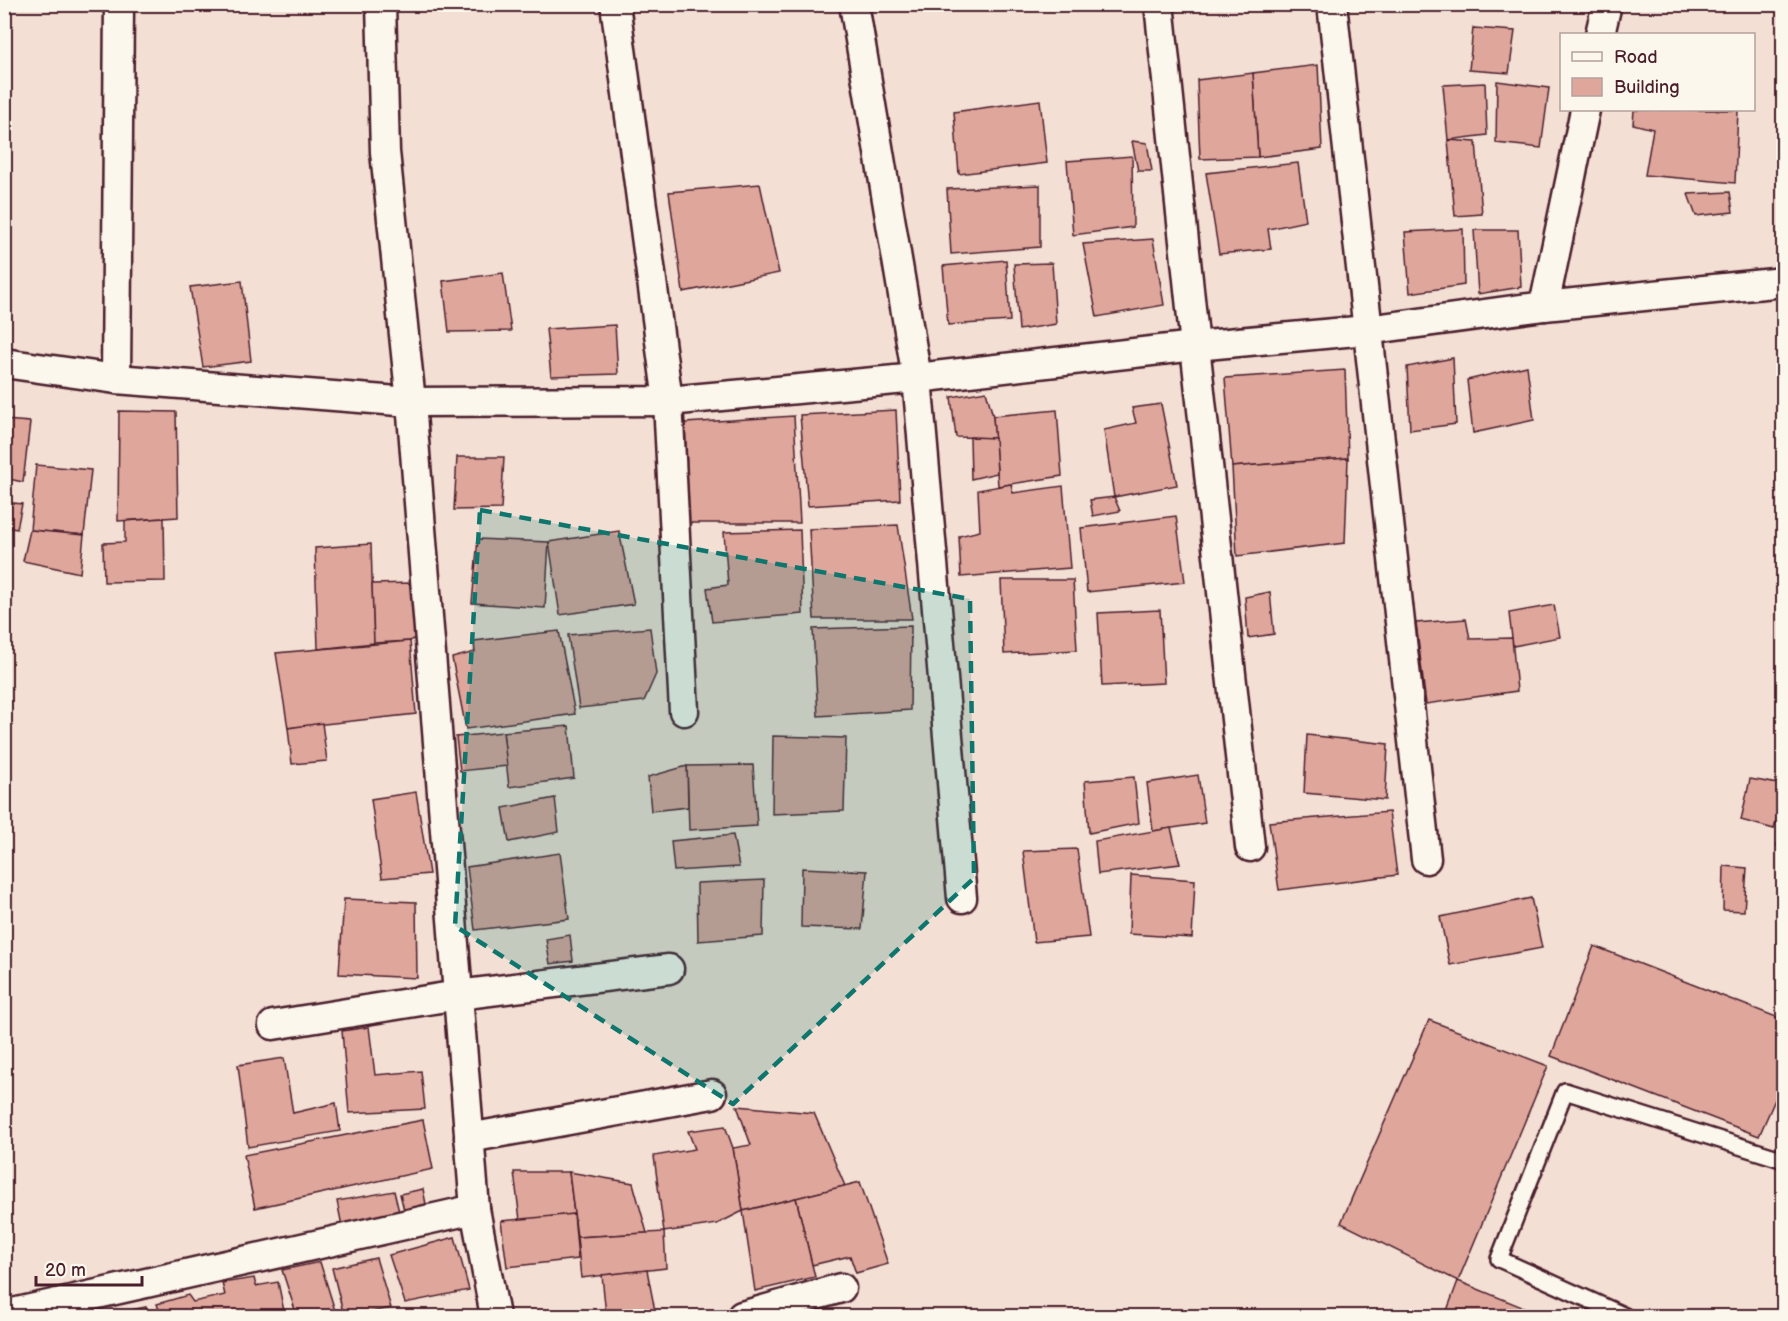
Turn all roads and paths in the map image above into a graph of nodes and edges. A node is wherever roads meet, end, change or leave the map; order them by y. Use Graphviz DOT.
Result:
graph roads {
  1 [pos="119,4"];
  2 [pos="381,4"];
  3 [pos="615,4"];
  4 [pos="854,4"];
  5 [pos="1159,4"];
  6 [pos="1332,4"];
  7 [pos="1607,4"];
  8 [pos="1600,33"];
  9 [pos="1585,111"];
  10 [pos="1784,282"];
  11 [pos="1544,306"];
  12 [pos="1367,330"];
  13 [pos="1195,346"];
  14 [pos="4,363"];
  15 [pos="917,378"];
  16 [pos="116,379"];
  17 [pos="668,401"];
  18 [pos="411,402"];
  19 [pos="684,711"];
  20 [pos="1250,847"];
  21 [pos="1426,858"];
  22 [pos="962,898"];
  23 [pos="669,969"];
  24 [pos="458,995"];
  25 [pos="273,1025"];
  26 [pos="712,1094"];
  27 [pos="469,1138"];
  28 [pos="1784,1160"];
  29 [pos="475,1209"];
  30 [pos="841,1288"];
  31 [pos="4,1316"];
  32 [pos="495,1317"];
  33 [pos="742,1317"];
  34 [pos="1625,1317"];
  1 -- 16 [label="street"];
  2 -- 18 [label="street"];
  3 -- 17 [label="street"];
  4 -- 15 [label="street"];
  5 -- 13 [label="street"];
  6 -- 12 [label="street"];
  7 -- 8 [label="street"];
  9 -- 11 [label="street"];
  10 -- 11 [label="street"];
  11 -- 12 [label="street"];
  12 -- 13 [label="street"];
  12 -- 21 [label="street"];
  13 -- 15 [label="street"];
  13 -- 20 [label="street"];
  14 -- 16 [label="street"];
  15 -- 17 [label="street"];
  15 -- 22 [label="street"];
  16 -- 18 [label="street"];
  17 -- 18 [label="street"];
  17 -- 19 [label="street"];
  18 -- 24 [label="street"];
  23 -- 24 [label="street"];
  24 -- 25 [label="street"];
  24 -- 27 [label="street"];
  26 -- 27 [label="street"];
  27 -- 29 [label="street"];
  28 -- 34 [label="lane"];
  29 -- 31 [label="street"];
  29 -- 32 [label="street"];
  30 -- 33 [label="street"];
}
